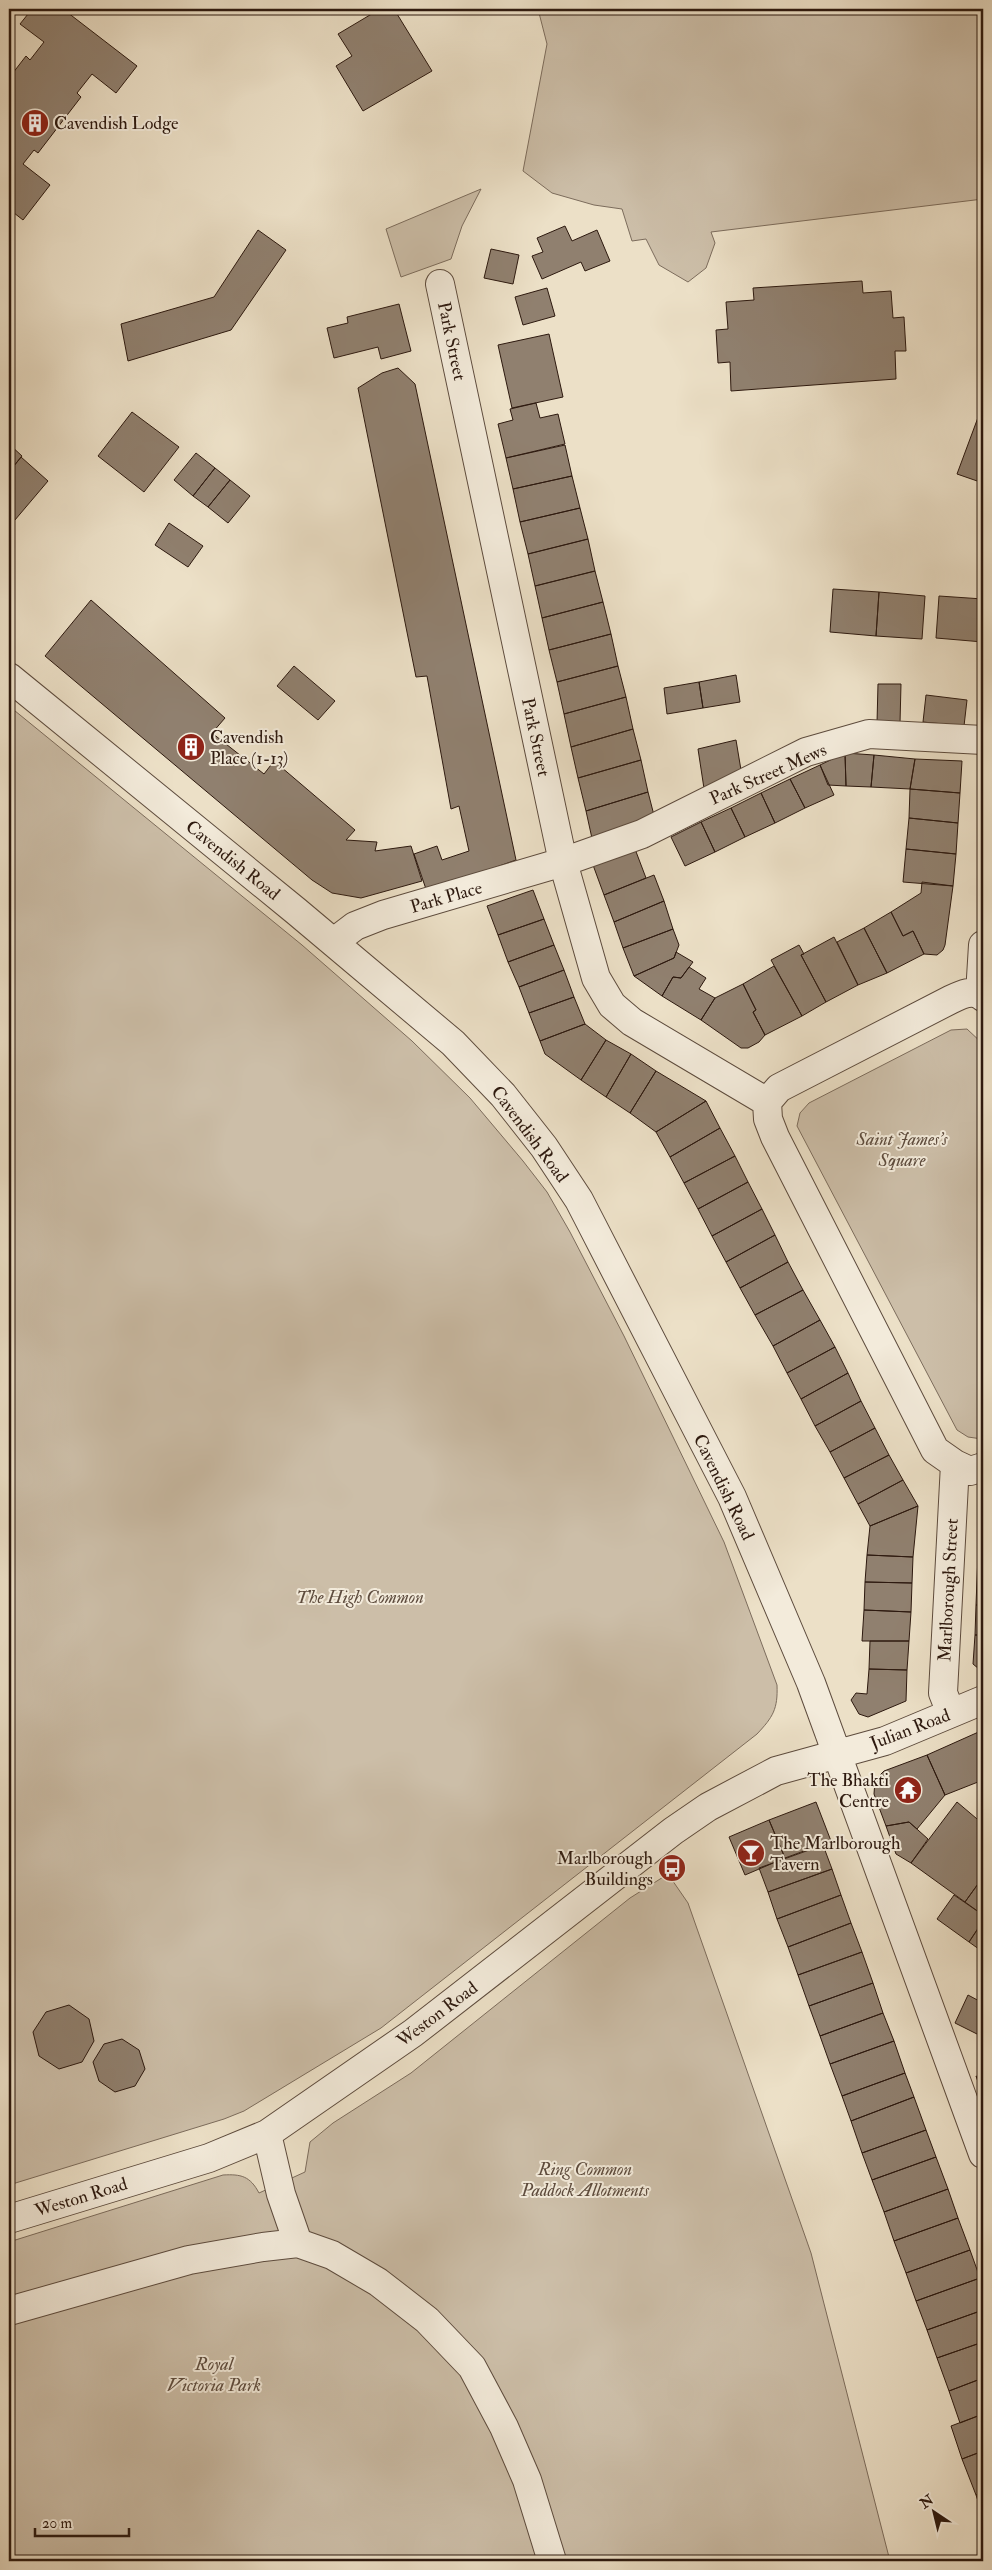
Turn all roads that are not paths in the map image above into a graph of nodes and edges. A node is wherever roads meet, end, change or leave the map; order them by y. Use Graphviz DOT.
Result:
graph roads {
  1 [pos="440,284"];
  2 [pos="9,677"];
  3 [pos="983,740"];
  4 [pos="563,862"];
  5 [pos="334,942"];
  6 [pos="983,945"];
  7 [pos="982,995"];
  8 [pos="768,1102"];
  9 [pos="954,1464"];
  10 [pos="983,1467"];
  11 [pos="983,1700"];
  12 [pos="951,1714"];
  13 [pos="836,1754"];
  14 [pos="267,2134"];
  15 [pos="983,2154"];
  16 [pos="9,2219"];
  17 [pos="298,2243"];
  18 [pos="9,2311"];
  19 [pos="552,2561"];
  1 -- 4 [label="street, Park Street"];
  2 -- 5 [label="street, Cavendish Road"];
  3 -- 4 [label="street, Park Street Mews"];
  4 -- 5 [label="street, Park Place"];
  4 -- 8 [label="street, Park Street"];
  5 -- 13 [label="street, Cavendish Road"];
  6 -- 7 [label="street"];
  7 -- 8 [label="street"];
  8 -- 9 [label="street"];
  9 -- 10 [label="street"];
  9 -- 12 [label="street, Marlborough Street"];
  11 -- 12 [label="street, Julian Road"];
  12 -- 13 [label="street, Julian Road"];
  13 -- 14 [label="street, Weston Road"];
  13 -- 15 [label="street"];
  14 -- 16 [label="street, Weston Road"];
  14 -- 17 [label="street"];
  17 -- 18 [label="street"];
  17 -- 19 [label="street"];
}
